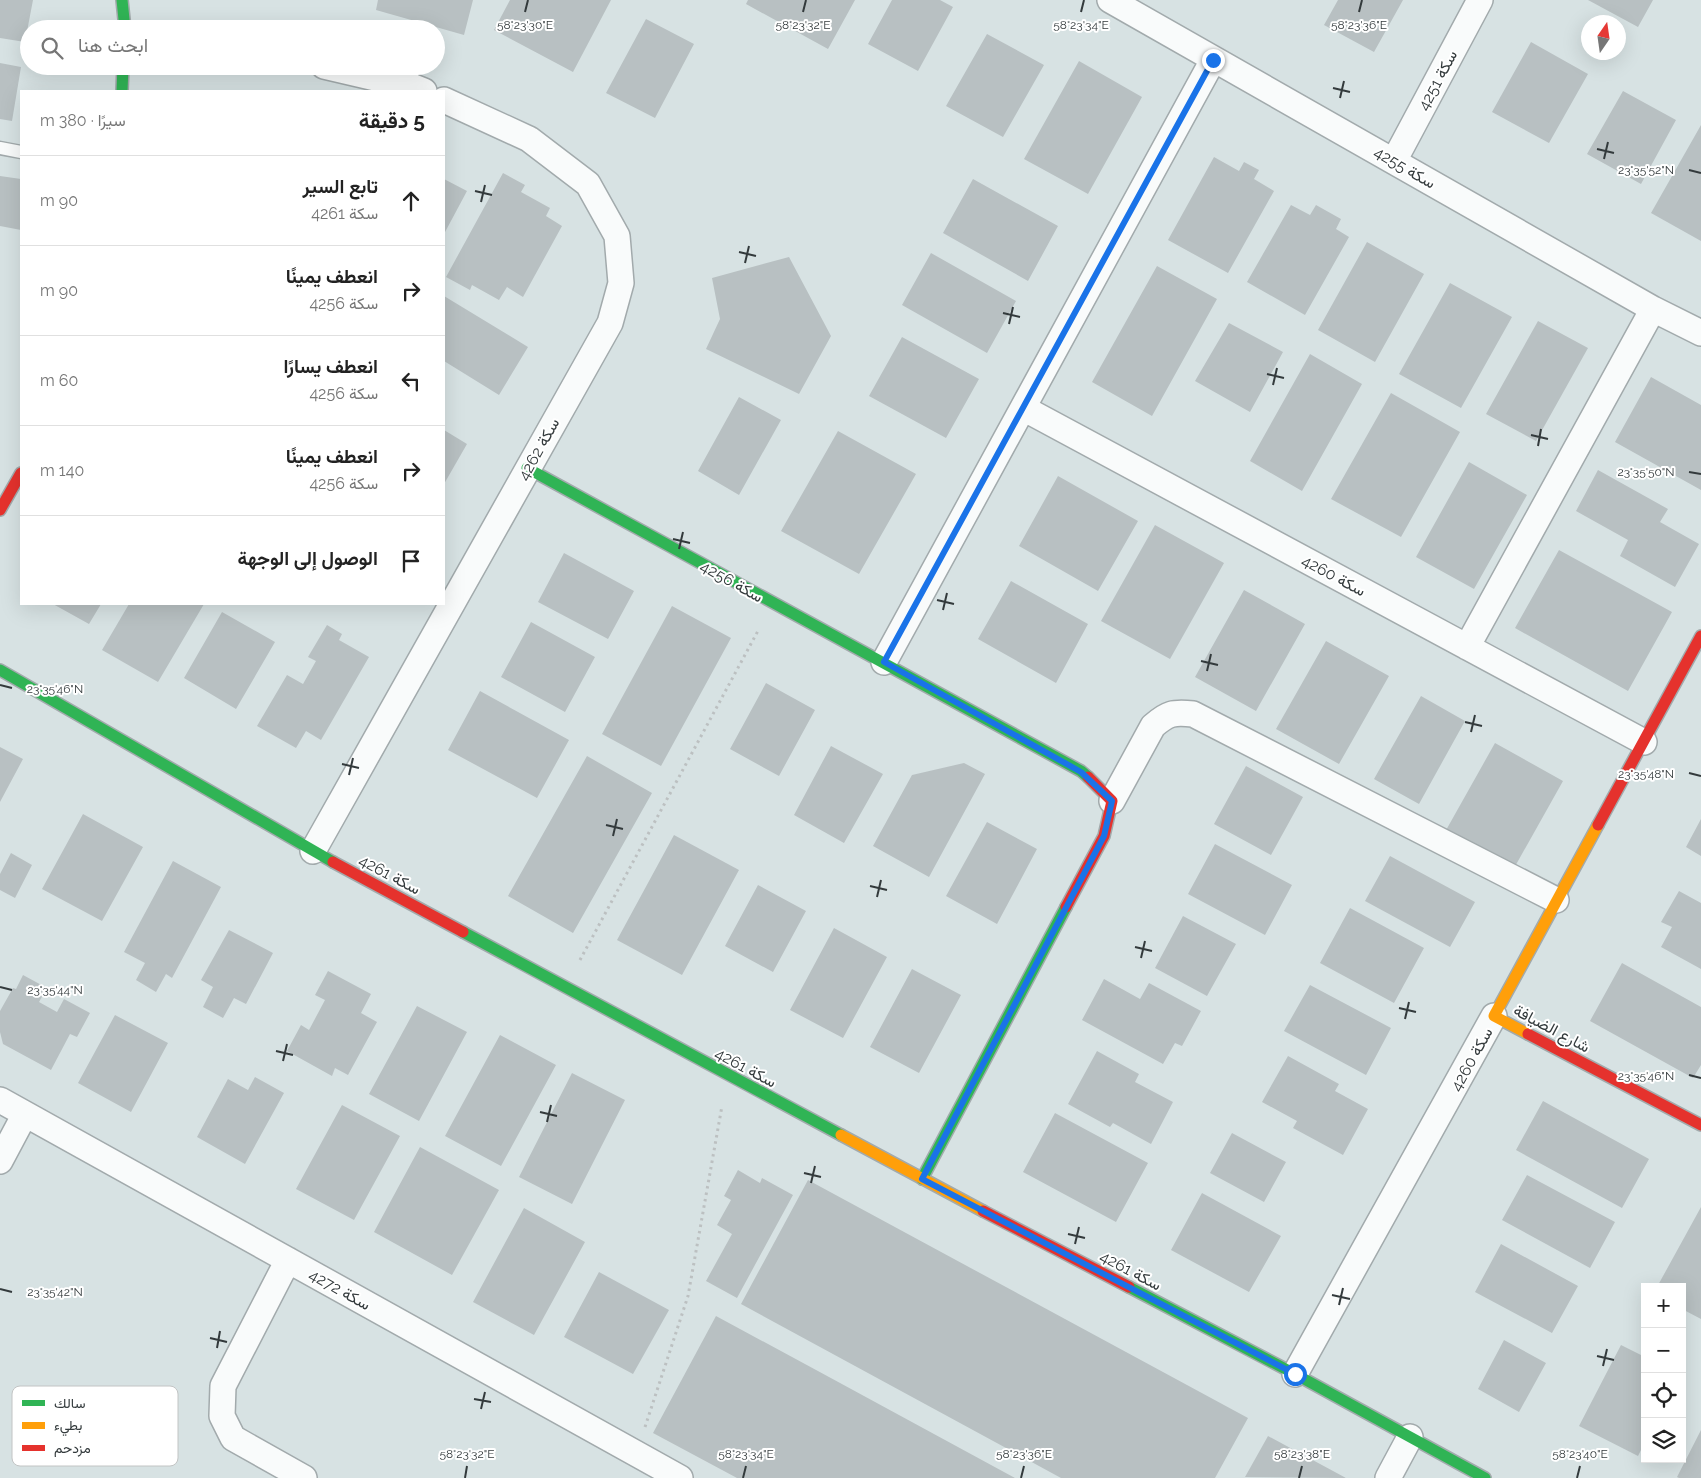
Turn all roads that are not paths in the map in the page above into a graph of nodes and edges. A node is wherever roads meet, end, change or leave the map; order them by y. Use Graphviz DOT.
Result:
graph roads {
  1 [pos="122,0"];
  2 [pos="1110,0"];
  3 [pos="1480,0"];
  4 [pos="128,20"];
  5 [pos="1213,60"];
  6 [pos="123,75"];
  7 [pos="363,75"];
  8 [pos="122,90"];
  9 [pos="422,90"];
  10 [pos="445,100"];
  11 [pos="0,148"];
  12 [pos="20,152"];
  13 [pos="1394,161"];
  14 [pos="1653,309"];
  15 [pos="1701,333"];
  16 [pos="1023,408"];
  17 [pos="528,468"];
  18 [pos="20,474"];
  19 [pos="0,510"];
  20 [pos="1701,636"];
  21 [pos="1467,647"];
  22 [pos="884,662"];
  23 [pos="0,670"];
  24 [pos="1644,742"];
  25 [pos="1112,801"];
  26 [pos="312,850"];
  27 [pos="1556,900"];
  28 [pos="1494,1016"];
  29 [pos="0,1100"];
  30 [pos="25,1114"];
  31 [pos="1701,1125"];
  32 [pos="0,1161"];
  33 [pos="922,1179"];
  34 [pos="288,1260"];
  35 [pos="1295,1374"];
  36 [pos="1410,1437"];
  37 [pos="304,1478"];
  38 [pos="680,1478"];
  39 [pos="1388,1478"];
  40 [pos="1485,1478"];
  1 -- 4 [label="street"];
  2 -- 5 [label="street, سكة 4255"];
  3 -- 13 [label="street, سكة 4251"];
  5 -- 13 [label="street, سكة 4255"];
  5 -- 16 [label="street"];
  6 -- 8 [label="street"];
  7 -- 9 [label="street"];
  10 -- 17 [label="street, سكة 4262"];
  11 -- 12 [label="lane"];
  13 -- 14 [label="street, سكة 4255"];
  14 -- 15 [label="street, سكة 4255"];
  14 -- 21 [label="street"];
  16 -- 21 [label="street, سكة 4260"];
  16 -- 22 [label="street"];
  17 -- 22 [label="street, سكة 4256"];
  17 -- 26 [label="street, سكة 4262"];
  18 -- 19 [label="street"];
  20 -- 24 [label="street, سكة 4260"];
  21 -- 24 [label="street, سكة 4260"];
  22 -- 25 [label="street, سكة 4256"];
  23 -- 26 [label="street, سكة 4261"];
  24 -- 27 [label="street, سكة 4260"];
  25 -- 27 [label="street"];
  25 -- 33 [label="street"];
  26 -- 33 [label="street, سكة 4261"];
  27 -- 28 [label="street, سكة 4260"];
  28 -- 31 [label="street, شارع الضيافة"];
  28 -- 35 [label="street, سكة 4260"];
  29 -- 30 [label="street, سكة 4272"];
  30 -- 32 [label="street"];
  30 -- 34 [label="street, سكة 4272"];
  33 -- 35 [label="street, سكة 4261"];
  34 -- 37 [label="street"];
  34 -- 38 [label="street, سكة 4272"];
  35 -- 36 [label="street, سكة 4261"];
  36 -- 39 [label="street"];
  36 -- 40 [label="street, سكة 4261"];
}
